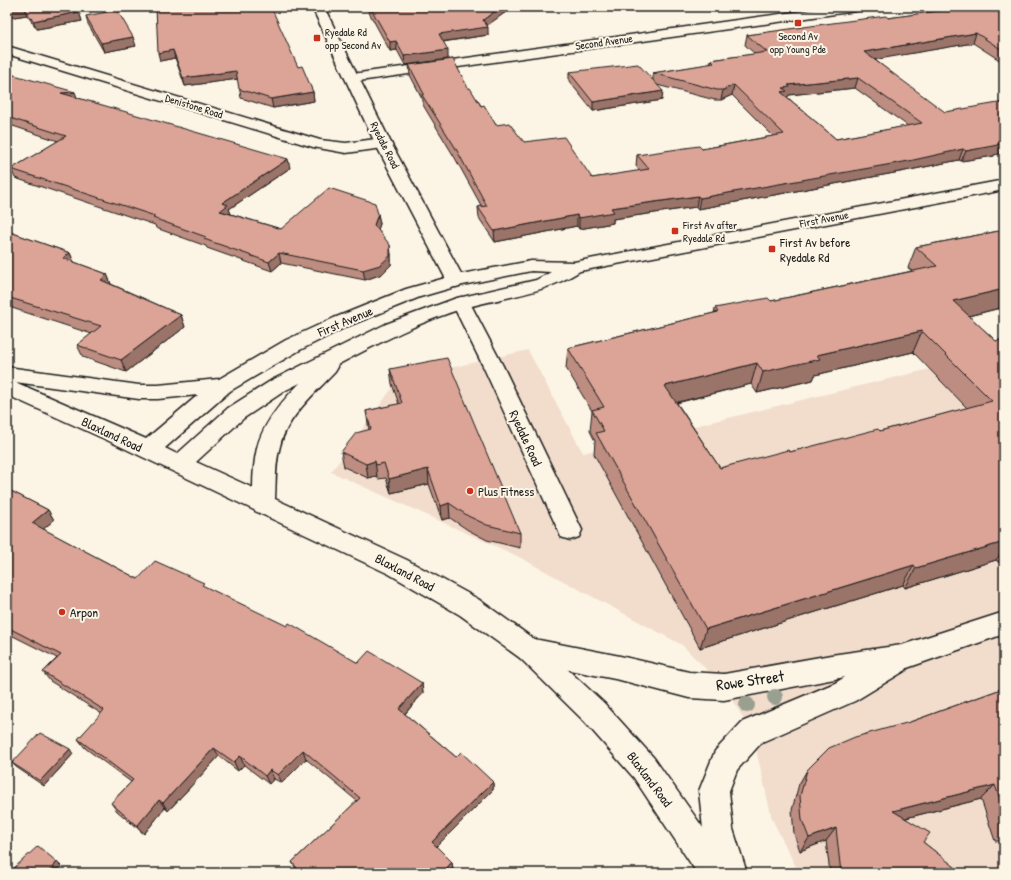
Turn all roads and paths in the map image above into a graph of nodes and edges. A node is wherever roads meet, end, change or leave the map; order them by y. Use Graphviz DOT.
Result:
graph roads {
  1 [pos="318,7"];
  2 [pos="856,7"];
  3 [pos="7,50"];
  4 [pos="352,78"];
  5 [pos="383,142"];
  6 [pos="1004,185"];
  7 [pos="574,268"];
  8 [pos="456,281"];
  9 [pos="461,303"];
  10 [pos="339,356"];
  11 [pos="7,374"];
  12 [pos="223,386"];
  13 [pos="7,387"];
  14 [pos="148,450"];
  15 [pos="179,465"];
  16 [pos="264,505"];
  17 [pos="570,530"];
  18 [pos="1004,623"];
  19 [pos="529,650"];
  20 [pos="902,657"];
  21 [pos="716,873"];
  22 [pos="731,873"];
  1 -- 4 [label="street, Ryedale Road"];
  2 -- 4 [label="street, Second Avenue"];
  3 -- 5 [label="street, Denistone Road"];
  4 -- 5 [label="street, Ryedale Road"];
  5 -- 8 [label="street, Ryedale Road"];
  6 -- 7 [label="street, First Avenue"];
  7 -- 8 [label="street, First Avenue"];
  7 -- 9 [label="street, First Avenue"];
  8 -- 12 [label="street, First Avenue"];
  9 -- 10 [label="street, First Avenue"];
  9 -- 17 [label="street, Ryedale Road"];
  10 -- 15 [label="street, First Avenue"];
  10 -- 16 [label="street"];
  11 -- 12 [label="street"];
  12 -- 14 [label="street, First Avenue"];
  13 -- 14 [label="street, Blaxland Road"];
  14 -- 15 [label="street, Blaxland Road"];
  15 -- 16 [label="street, Blaxland Road"];
  16 -- 19 [label="street, Blaxland Road"];
  18 -- 20 [label="street, Rowe Street"];
  19 -- 20 [label="street, Rowe Street"];
  19 -- 21 [label="street, Blaxland Road"];
  20 -- 22 [label="street, Rowe Street"];
}
